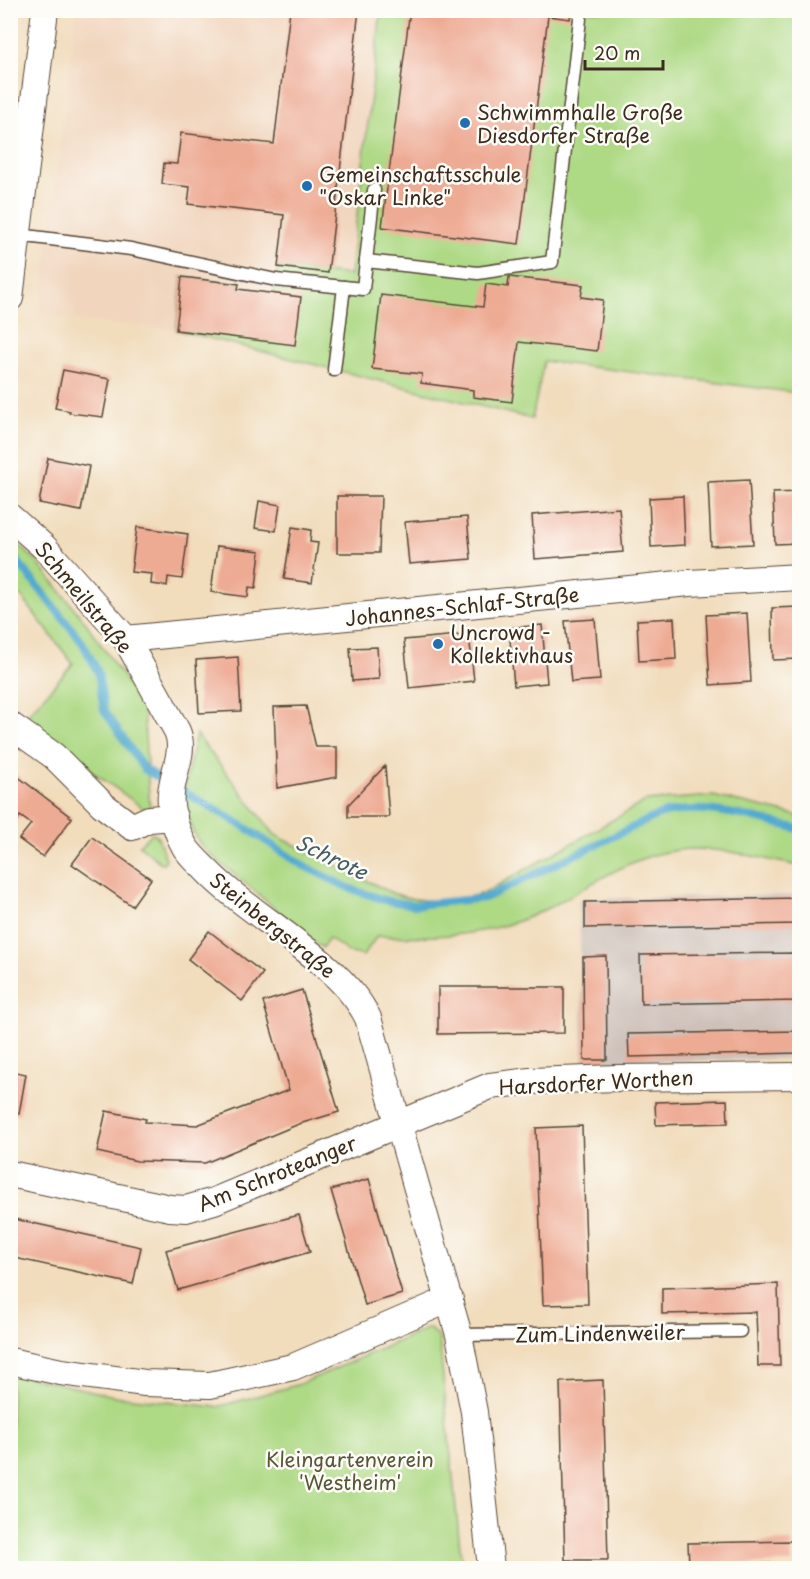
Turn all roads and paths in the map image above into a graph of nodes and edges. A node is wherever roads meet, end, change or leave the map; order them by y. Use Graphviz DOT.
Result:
graph roads {
  1 [pos="45,10"];
  2 [pos="581,10"];
  3 [pos="374,190"];
  4 [pos="18,235"];
  5 [pos="366,261"];
  6 [pos="344,287"];
  7 [pos="10,298"];
  8 [pos="334,370"];
  9 [pos="10,517"];
  10 [pos="800,577"];
  11 [pos="126,639"];
  12 [pos="10,725"];
  13 [pos="172,806"];
  14 [pos="800,1076"];
  15 [pos="400,1123"];
  16 [pos="10,1174"];
  17 [pos="450,1299"];
  18 [pos="740,1331"];
  19 [pos="459,1335"];
  20 [pos="10,1361"];
  21 [pos="491,1569"];
  1 -- 4 [label="street"];
  2 -- 5 [label="lane"];
  3 -- 5 [label="lane"];
  4 -- 6 [label="lane"];
  4 -- 7 [label="street"];
  5 -- 6 [label="lane"];
  6 -- 8 [label="lane"];
  9 -- 11 [label="street, Schmeilstraße"];
  10 -- 11 [label="street, Johannes-Schlaf-Straße"];
  11 -- 13 [label="street, Schmeilstraße"];
  12 -- 13 [label="street"];
  13 -- 15 [label="street, Steinbergstraße"];
  14 -- 15 [label="street, Harsdorfer Worthen"];
  15 -- 16 [label="street, Am Schroteanger"];
  15 -- 17 [label="street"];
  17 -- 19 [label="street"];
  17 -- 20 [label="street"];
  18 -- 19 [label="lane, Zum Lindenweiler"];
  19 -- 21 [label="street"];
}
